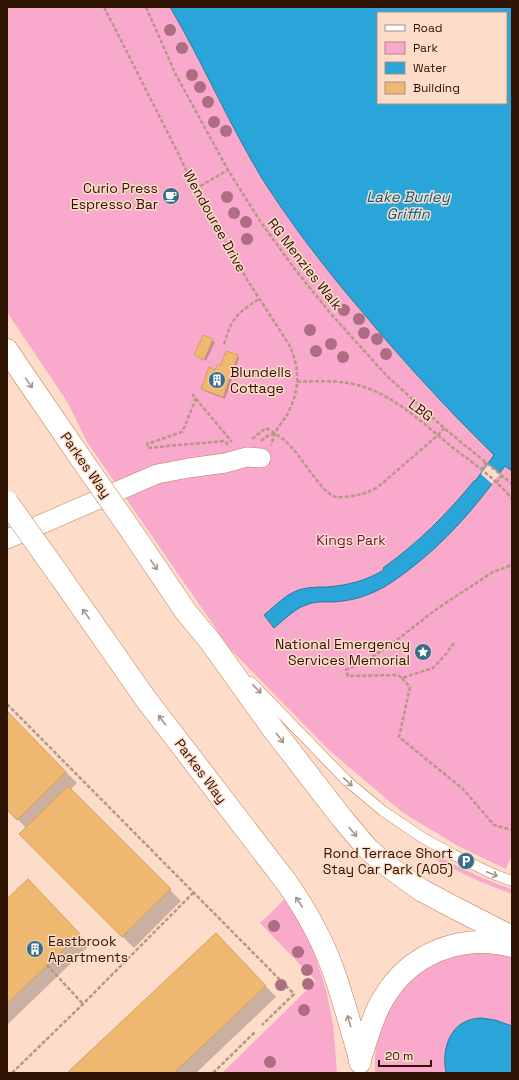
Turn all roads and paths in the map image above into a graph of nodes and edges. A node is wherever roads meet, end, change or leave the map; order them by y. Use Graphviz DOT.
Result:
graph roads {
  1 [pos="104,7"];
  2 [pos="146,7"];
  3 [pos="228,170"];
  4 [pos="195,189"];
  5 [pos="259,299"];
  6 [pos="224,344"];
  7 [pos="7,350"];
  8 [pos="298,382"];
  9 [pos="192,394"];
  10 [pos="196,398"];
  11 [pos="266,428"];
  12 [pos="444,428"];
  13 [pos="275,434"];
  14 [pos="438,435"];
  15 [pos="235,446"];
  16 [pos="229,447"];
  17 [pos="261,458"];
  18 [pos="487,463"];
  19 [pos="482,470"];
  20 [pos="501,475"];
  21 [pos="495,482"];
  22 [pos="512,484"];
  23 [pos="512,499"];
  24 [pos="7,502"];
  25 [pos="7,539"];
  26 [pos="512,566"];
  27 [pos="210,641"];
  28 [pos="454,643"];
  29 [pos="402,678"];
  30 [pos="7,704"];
  31 [pos="512,830"];
  32 [pos="384,863"];
  33 [pos="512,881"];
  34 [pos="194,892"];
  35 [pos="512,922"];
  36 [pos="512,937"];
  37 [pos="512,946"];
  38 [pos="47,965"];
  39 [pos="83,1004"];
  40 [pos="262,1025"];
  41 [pos="255,1032"];
  42 [pos="361,1066"];
  43 [pos="12,1073"];
  44 [pos="213,1073"];
  1 -- 4 [label="path, Wendouree Drive"];
  2 -- 3 [label="path, RG Menzies Walk"];
  3 -- 4 [label="path"];
  3 -- 12 [label="path, RG Menzies Walk"];
  4 -- 5 [label="path, Wendouree Drive"];
  5 -- 6 [label="path"];
  5 -- 8 [label="path, Wendouree Drive"];
  7 -- 27 [label="main road, Parkes Way, one-way, bridge"];
  8 -- 13 [label="path, Wendouree Drive"];
  8 -- 14 [label="path, LBG"];
  9 -- 10 [label="path"];
  10 -- 15 [label="path"];
  10 -- 16 [label="path"];
  11 -- 13 [label="path"];
  12 -- 14 [label="path"];
  12 -- 18 [label="path, RG Menzies Walk"];
  13 -- 14 [label="path"];
  14 -- 19 [label="path, LBG"];
  17 -- 25 [label="street"];
  18 -- 19 [label="path"];
  18 -- 20 [label="path, RG Menzies Walk"];
  19 -- 21 [label="path, LBG"];
  20 -- 21 [label="path"];
  20 -- 22 [label="path, RG Menzies Walk"];
  21 -- 23 [label="path, LBG"];
  42 -- 24 [label="main road, Parkes Way, one-way, bridge"];
  26 -- 29 [label="path"];
  27 -- 32 [label="main road, Parkes Way, one-way"];
  27 -- 33 [label="lane, one-way"];
  28 -- 29 [label="path"];
  29 -- 31 [label="path"];
  30 -- 34 [label="path"];
  32 -- 35 [label="main road, Parkes Way"];
  32 -- 36 [label="main road, Parkes Way"];
  34 -- 39 [label="path"];
  34 -- 40 [label="path"];
  37 -- 42 [label="main road"];
  38 -- 39 [label="path"];
  39 -- 43 [label="path"];
  41 -- 44 [label="path"];
}
